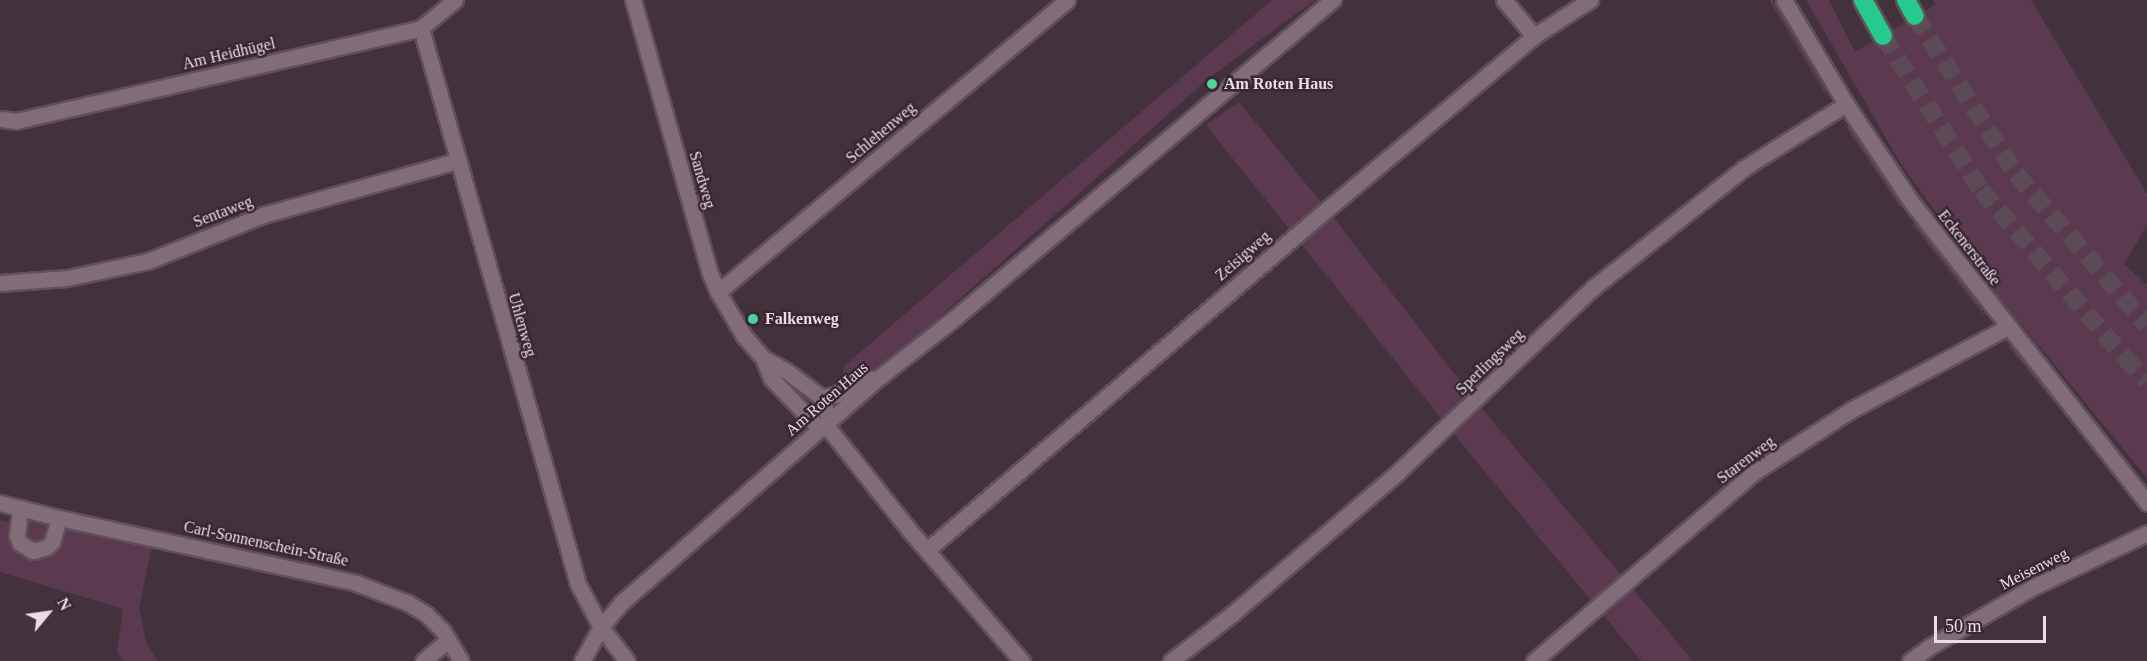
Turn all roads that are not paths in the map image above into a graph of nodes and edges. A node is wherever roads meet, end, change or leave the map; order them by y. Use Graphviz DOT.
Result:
graph roads {
  1 [pos="455,0"];
  2 [pos="633,0"];
  3 [pos="1066,0"];
  4 [pos="1333,0"];
  5 [pos="1504,0"];
  6 [pos="1590,0"];
  7 [pos="1784,0"];
  8 [pos="1863,0"];
  9 [pos="421,28"];
  10 [pos="1534,36"];
  11 [pos="1883,36"];
  12 [pos="1846,104"];
  13 [pos="2,119"];
  14 [pos="457,161"];
  15 [pos="0,283"];
  16 [pos="718,292"];
  17 [pos="2008,327"];
  18 [pos="763,358"];
  19 [pos="878,379"];
  20 [pos="821,397"];
  21 [pos="825,424"];
  22 [pos="0,502"];
  23 [pos="2147,503"];
  24 [pos="20,507"];
  25 [pos="59,518"];
  26 [pos="2147,533"];
  27 [pos="927,550"];
  28 [pos="601,627"];
  29 [pos="448,640"];
  30 [pos="423,661"];
  31 [pos="461,661"];
  32 [pos="582,661"];
  33 [pos="627,661"];
  34 [pos="1022,661"];
  35 [pos="1171,661"];
  36 [pos="1534,661"];
  37 [pos="1910,661"];
  1 -- 9 [label="street, Am Heidhügel"];
  2 -- 16 [label="street, Sandweg"];
  3 -- 16 [label="street, Schlehenweg"];
  4 -- 19 [label="street, Am Roten Haus"];
  5 -- 10 [label="street"];
  6 -- 10 [label="street, Zeisigweg"];
  7 -- 12 [label="street, Eckenerstraße"];
  8 -- 11 [label="highway"];
  9 -- 13 [label="street, Am Heidhügel"];
  9 -- 14 [label="street, Uhlenweg"];
  10 -- 27 [label="street, Zeisigweg"];
  12 -- 17 [label="street, Eckenerstraße"];
  12 -- 35 [label="street, Sperlingsweg"];
  14 -- 15 [label="street, Sentaweg"];
  14 -- 28 [label="street, Uhlenweg"];
  16 -- 18 [label="street, Sandweg"];
  17 -- 23 [label="street, Eckenerstraße"];
  17 -- 36 [label="street, Starenweg"];
  18 -- 20 [label="street, Sandweg"];
  18 -- 21 [label="street, Sandweg"];
  19 -- 20 [label="street"];
  19 -- 21 [label="street, Am Roten Haus"];
  20 -- 21 [label="street"];
  21 -- 27 [label="street"];
  21 -- 28 [label="street, Am Roten Haus"];
  22 -- 24 [label="street, Carl-Sonnenschein-Straße"];
  24 -- 25 [label="street, Carl-Sonnenschein-Straße"];
  24 -- 25 [label="street"];
  25 -- 29 [label="street, Carl-Sonnenschein-Straße"];
  26 -- 37 [label="street, Meisenweg"];
  27 -- 34 [label="street"];
  28 -- 32 [label="street, Am Roten Haus"];
  28 -- 33 [label="street, Uhlenweg"];
  29 -- 30 [label="street"];
  29 -- 31 [label="street, Carl-Sonnenschein-Straße"];
}
